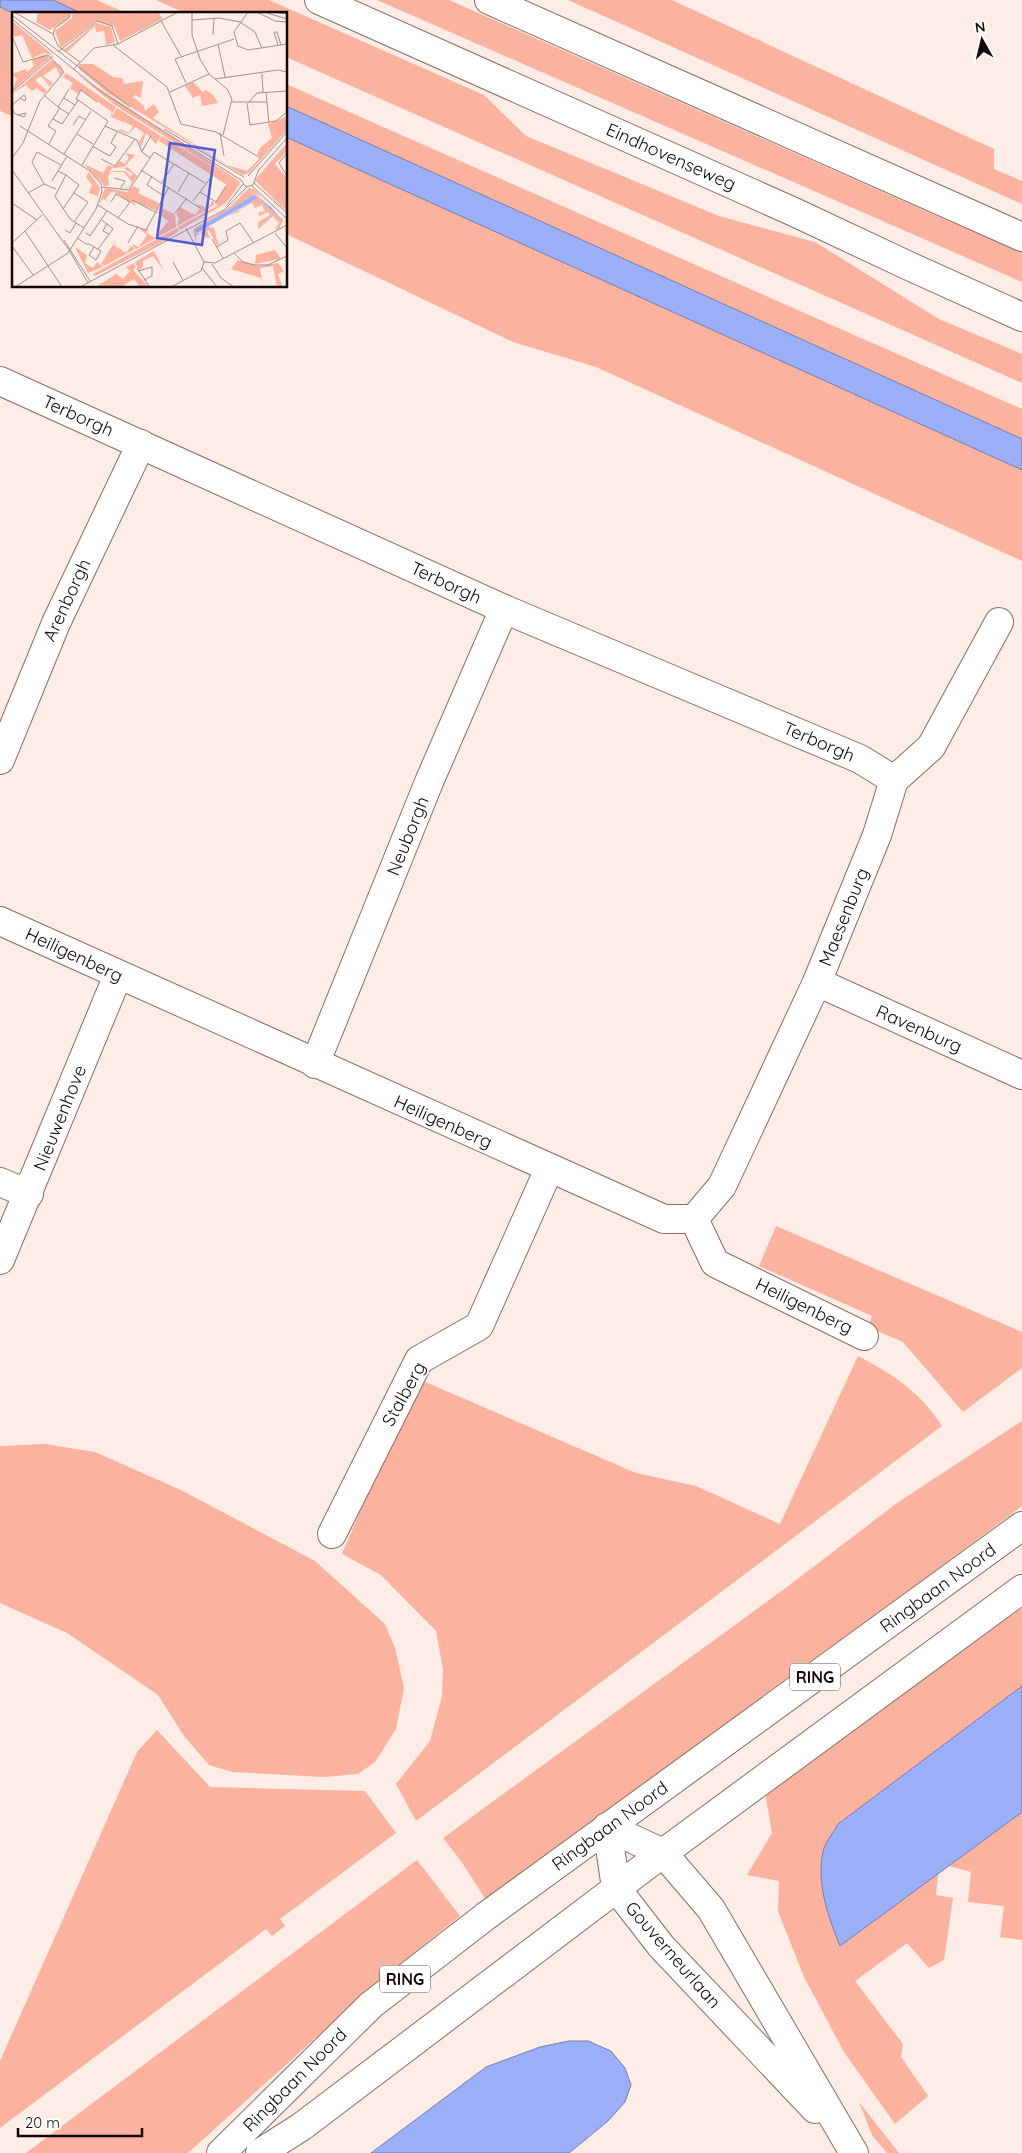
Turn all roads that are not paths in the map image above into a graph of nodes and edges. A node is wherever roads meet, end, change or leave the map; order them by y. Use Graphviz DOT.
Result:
graph roads {
  1 [pos="319,0"];
  2 [pos="489,0"];
  3 [pos="1022,237"];
  4 [pos="1022,317"];
  5 [pos="0,381"];
  6 [pos="141,444"];
  7 [pos="504,609"];
  8 [pos="1000,622"];
  9 [pos="0,760"];
  10 [pos="894,780"];
  11 [pos="0,921"];
  12 [pos="118,975"];
  13 [pos="816,982"];
  14 [pos="315,1064"];
  15 [pos="1022,1075"];
  16 [pos="549,1169"];
  17 [pos="0,1182"];
  18 [pos="29,1194"];
  19 [pos="694,1219"];
  20 [pos="0,1260"];
  21 [pos="864,1336"];
  22 [pos="1022,1526"];
  23 [pos="332,1534"];
  24 [pos="1022,1589"];
  25 [pos="607,1827"];
  26 [pos="663,1853"];
  27 [pos="616,1888"];
  28 [pos="851,2148"];
  29 [pos="221,2153"];
  30 [pos="260,2153"];
  1 -- 4 [label="street, Eindhovenseweg"];
  2 -- 3 [label="street"];
  5 -- 6 [label="street, Terborgh"];
  6 -- 7 [label="street, Terborgh"];
  6 -- 9 [label="street, Arenborgh"];
  7 -- 10 [label="street, Terborgh"];
  7 -- 14 [label="street, Neuborgh"];
  8 -- 10 [label="street"];
  10 -- 13 [label="street, Maesenburg"];
  11 -- 12 [label="street, Heiligenberg"];
  12 -- 14 [label="street, Heiligenberg"];
  12 -- 18 [label="street, Nieuwenhove"];
  13 -- 15 [label="street, Ravenburg"];
  13 -- 19 [label="street, Maesenburg"];
  14 -- 16 [label="street, Heiligenberg"];
  16 -- 19 [label="street, Heiligenberg"];
  16 -- 23 [label="street, Stalberg"];
  17 -- 18 [label="street"];
  18 -- 20 [label="street, Nieuwenhove"];
  19 -- 21 [label="street, Heiligenberg"];
  22 -- 25 [label="street, Ringbaan Noord / RING"];
  24 -- 26 [label="street, Ringbaan Noord / RING"];
  25 -- 26 [label="street, Gouverneurlaan"];
  25 -- 27 [label="street, Gouverneurlaan"];
  25 -- 29 [label="street, Ringbaan Noord / RING"];
  26 -- 27 [label="street, Ringbaan Noord / RING"];
  26 -- 28 [label="street, Gouverneurlaan"];
  27 -- 28 [label="street, Gouverneurlaan"];
  27 -- 30 [label="street, Ringbaan Noord / RING"];
}
